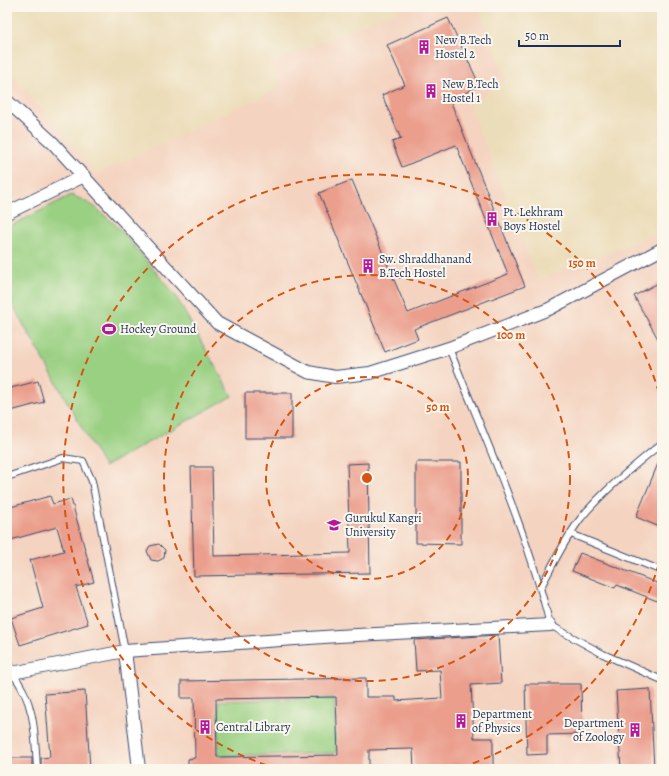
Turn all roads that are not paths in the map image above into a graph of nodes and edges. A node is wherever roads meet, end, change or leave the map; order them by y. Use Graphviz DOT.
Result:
graph roads {
  1 [pos="7,101"];
  2 [pos="84,176"];
  3 [pos="7,213"];
  4 [pos="662,249"];
  5 [pos="449,348"];
  6 [pos="662,443"];
  7 [pos="7,477"];
  8 [pos="571,534"];
  9 [pos="662,571"];
  10 [pos="541,587"];
  11 [pos="550,625"];
  12 [pos="125,651"];
  13 [pos="9,670"];
  14 [pos="662,680"];
  15 [pos="37,769"];
  16 [pos="139,769"];
  1 -- 2 [label="street"];
  2 -- 3 [label="street"];
  2 -- 5 [label="street"];
  4 -- 5 [label="street"];
  5 -- 10 [label="lane"];
  6 -- 8 [label="lane"];
  7 -- 12 [label="lane"];
  8 -- 9 [label="lane"];
  8 -- 10 [label="lane"];
  10 -- 11 [label="lane"];
  11 -- 12 [label="street"];
  11 -- 14 [label="lane"];
  12 -- 13 [label="street"];
  12 -- 16 [label="street"];
  13 -- 15 [label="lane"];
}
